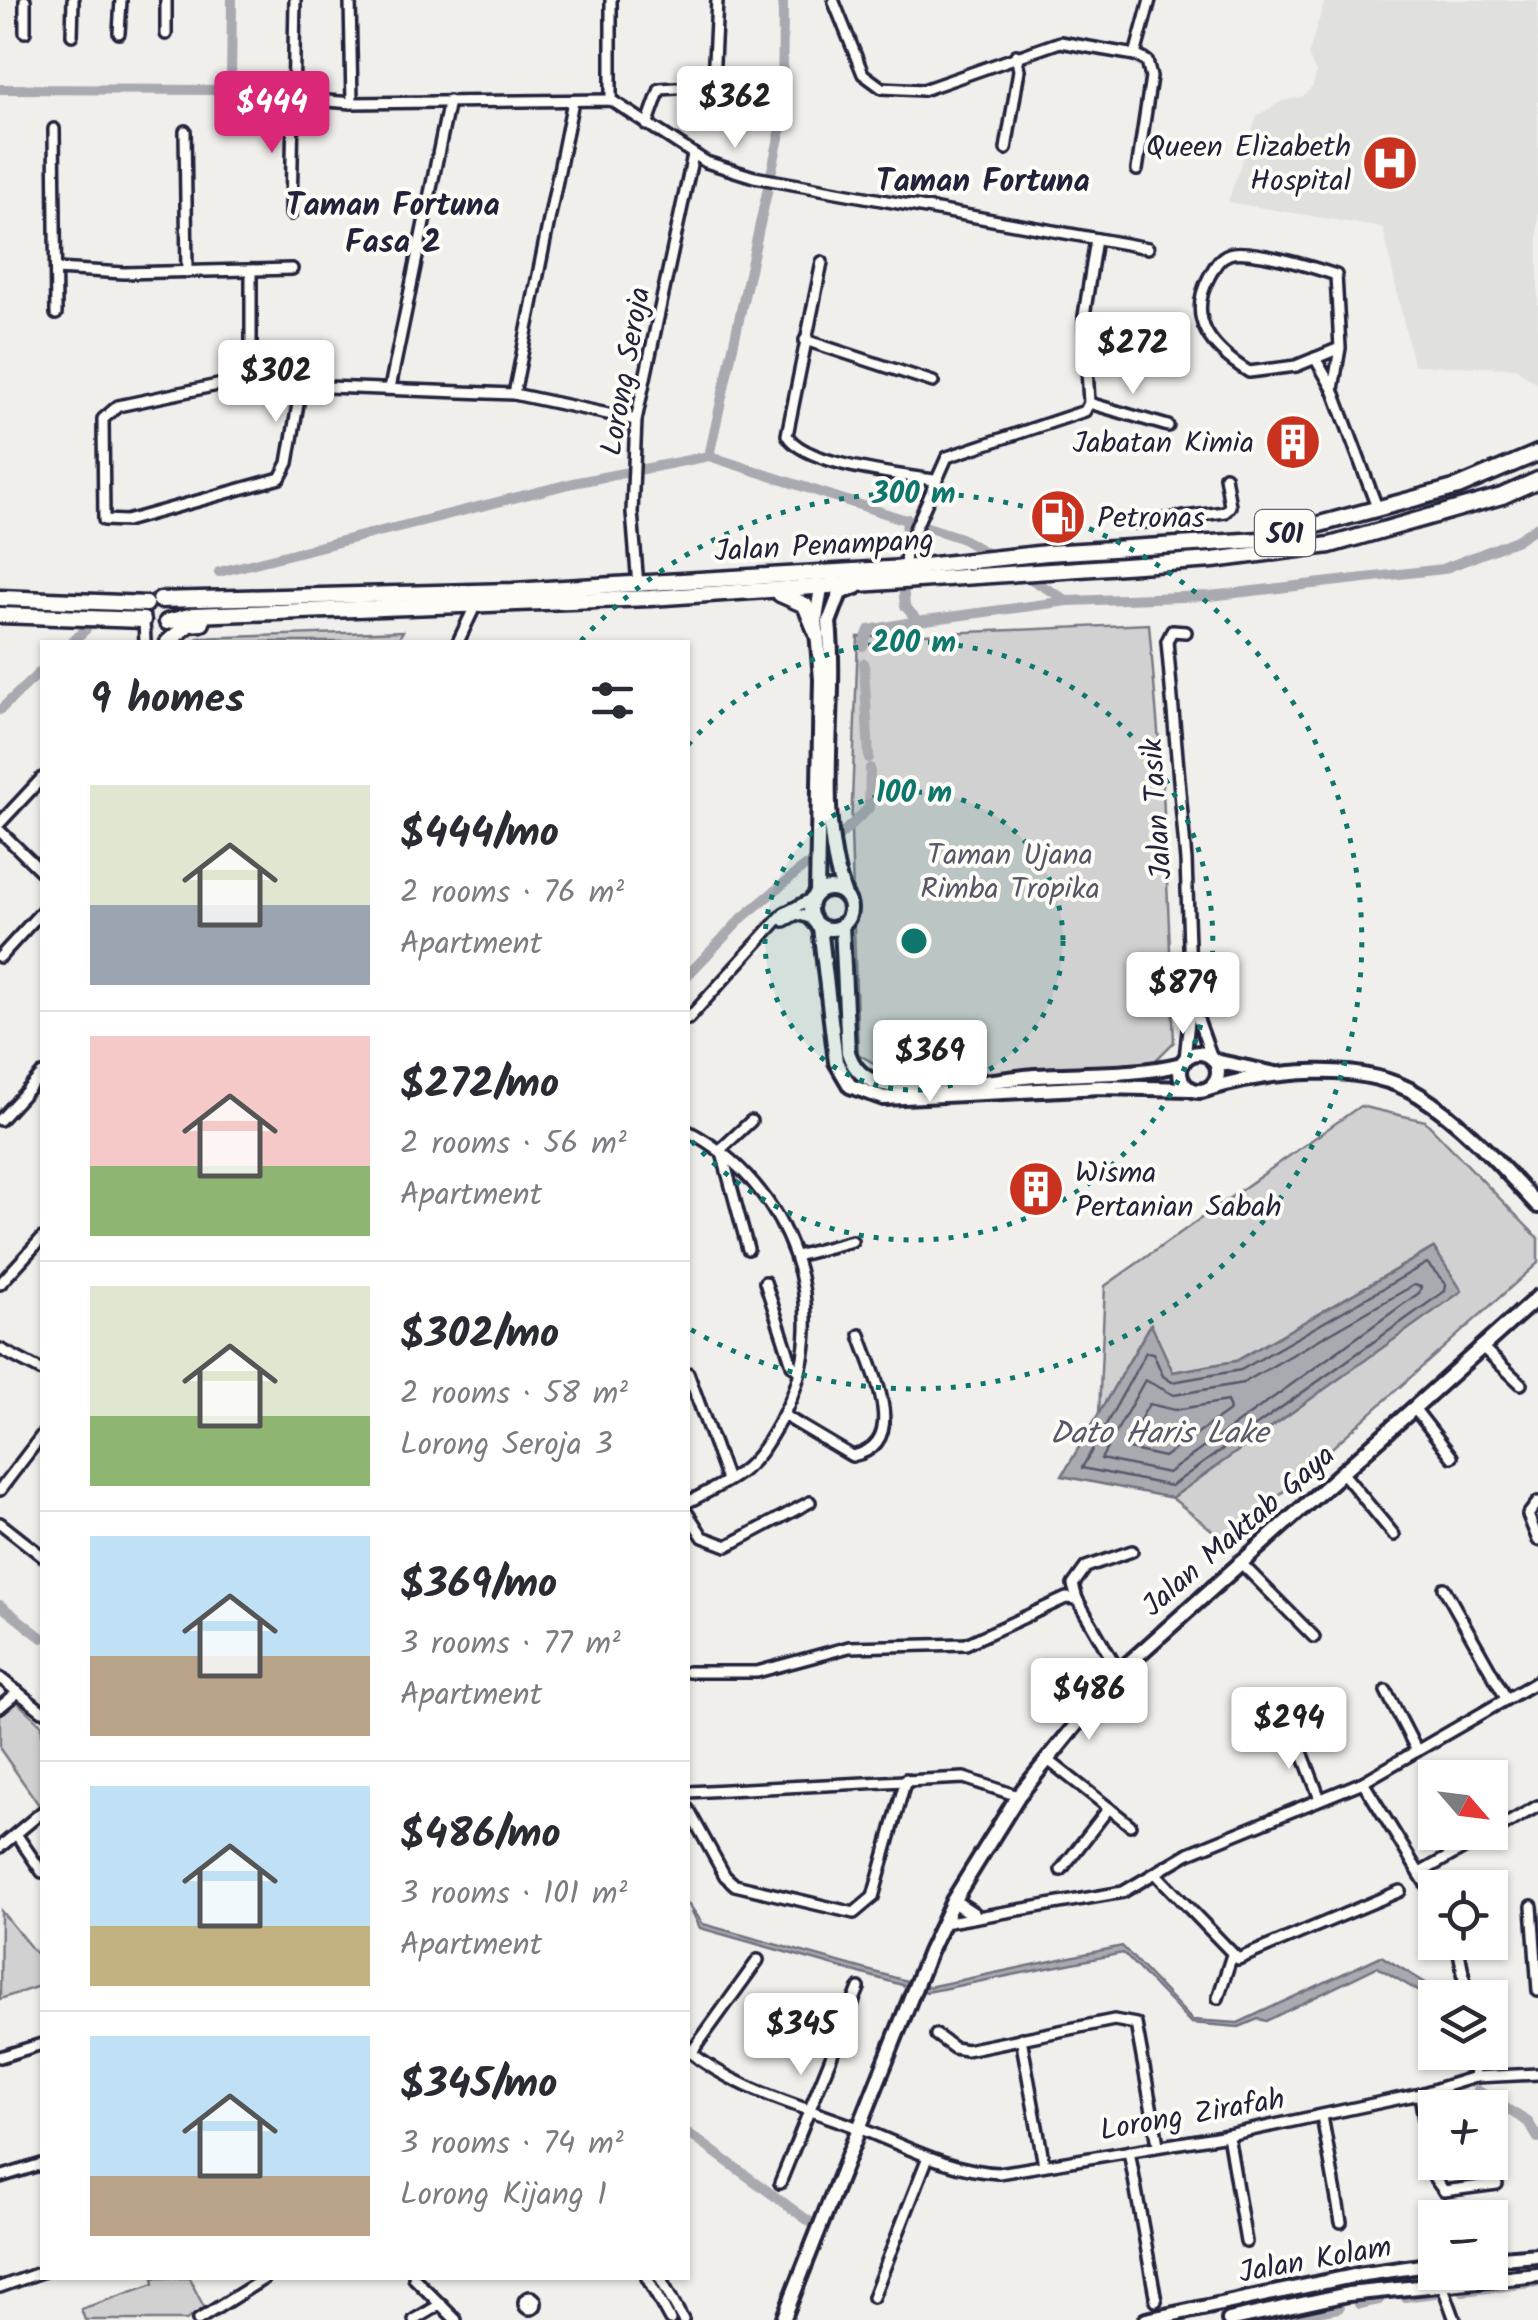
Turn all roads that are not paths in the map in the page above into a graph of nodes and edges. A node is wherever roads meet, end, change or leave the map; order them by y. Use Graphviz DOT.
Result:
graph roads {
  1 [pos="25,0"];
  2 [pos="73,0"];
  3 [pos="121,0"];
  4 [pos="166,0"];
  5 [pos="295,0"];
  6 [pos="350,0"];
  7 [pos="611,0"];
  8 [pos="717,0"];
  9 [pos="1150,0"];
  10 [pos="832,2"];
  11 [pos="25,32"];
  12 [pos="119,33"];
  13 [pos="166,34"];
  14 [pos="72,36"];
  15 [pos="1016,55"];
  16 [pos="1134,55"];
  17 [pos="253,95"];
  18 [pos="292,98"];
  19 [pos="611,100"];
  20 [pos="449,101"];
  21 [pos="573,101"];
  22 [pos="352,102"];
  23 [pos="647,125"];
  24 [pos="54,129"];
  25 [pos="186,132"];
  26 [pos="1006,149"];
  27 [pos="694,155"];
  28 [pos="1137,170"];
  29 [pos="291,214"];
  30 [pos="1096,239"];
  31 [pos="1148,248"];
  32 [pos="822,262"];
  33 [pos="56,269"];
  34 [pos="292,269"];
  35 [pos="252,271"];
  36 [pos="187,272"];
  37 [pos="56,314"];
  38 [pos="805,340"];
  39 [pos="1340,348"];
  40 [pos="1316,358"];
  41 [pos="250,378"];
  42 [pos="932,382"];
  43 [pos="301,386"];
  44 [pos="390,388"];
  45 [pos="1332,389"];
  46 [pos="514,394"];
  47 [pos="1089,404"];
  48 [pos="636,420"];
  49 [pos="1168,426"];
  50 [pos="1538,453"];
  51 [pos="1225,476"];
  52 [pos="934,480"];
  53 [pos="1538,480"];
  54 [pos="1378,510"];
  55 [pos="1208,517"];
  56 [pos="1136,523"];
  57 [pos="1401,526"];
  58 [pos="1212,544"];
  59 [pos="842,572"];
  60 [pos="909,574"];
  61 [pos="864,585"];
  62 [pos="822,588"];
  63 [pos="513,591"];
  64 [pos="638,591"];
  65 [pos="460,592"];
  66 [pos="766,592"];
  67 [pos="0,598"];
  68 [pos="146,603"];
  69 [pos="476,604"];
  70 [pos="816,609"];
  71 [pos="286,610"];
  72 [pos="0,614"];
  73 [pos="144,621"];
  74 [pos="829,622"];
  75 [pos="165,623"];
  76 [pos="1186,632"];
  77 [pos="817,634"];
  78 [pos="145,640"];
  79 [pos="166,640"];
  80 [pos="169,640"];
  81 [pos="459,640"];
  82 [pos="40,780"];
  83 [pos="0,822"];
  84 [pos="0,831"];
  85 [pos="40,867"];
  86 [pos="815,895"];
  87 [pos="845,896"];
  88 [pos="40,913"];
  89 [pos="816,923"];
  90 [pos="842,925"];
  91 [pos="774,928"];
  92 [pos="0,956"];
  93 [pos="1191,1000"];
  94 [pos="690,1016"];
  95 [pos="1214,1060"];
  96 [pos="1184,1061"];
  97 [pos="1278,1074"];
  98 [pos="40,1076"];
  99 [pos="1208,1088"];
  100 [pos="1191,1089"];
  101 [pos="0,1120"];
  102 [pos="751,1121"];
  103 [pos="690,1132"];
  104 [pos="721,1149"];
  105 [pos="1538,1206"];
  106 [pos="40,1240"];
  107 [pos="852,1242"];
  108 [pos="748,1249"];
  109 [pos="796,1256"];
  110 [pos="766,1282"];
  111 [pos="0,1284"];
  112 [pos="1538,1298"];
  113 [pos="860,1335"];
  114 [pos="1481,1346"];
  115 [pos="0,1349"];
  116 [pos="40,1370"];
  117 [pos="800,1372"];
  118 [pos="690,1378"];
  119 [pos="1521,1384"];
  120 [pos="1414,1408"];
  121 [pos="783,1415"];
  122 [pos="40,1438"];
  123 [pos="1452,1458"];
  124 [pos="1342,1472"];
  125 [pos="727,1480"];
  126 [pos="0,1490"];
  127 [pos="690,1501"];
  128 [pos="810,1502"];
  129 [pos="1538,1502"];
  130 [pos="690,1517"];
  131 [pos="0,1523"];
  132 [pos="1394,1535"];
  133 [pos="1538,1540"];
  134 [pos="1132,1551"];
  135 [pos="40,1554"];
  136 [pos="1240,1561"];
  137 [pos="1444,1588"];
  138 [pos="1077,1599"];
  139 [pos="1314,1637"];
  140 [pos="690,1672"];
  141 [pos="1119,1672"];
  142 [pos="0,1678"];
  143 [pos="1538,1681"];
  144 [pos="18,1692"];
  145 [pos="1386,1692"];
  146 [pos="1506,1698"];
  147 [pos="0,1707"];
  148 [pos="40,1709"];
  149 [pos="1294,1731"];
  150 [pos="1417,1751"];
  151 [pos="1048,1760"];
  152 [pos="906,1778"];
  153 [pos="1363,1782"];
  154 [pos="690,1792"];
  155 [pos="1018,1796"];
  156 [pos="1320,1799"];
  157 [pos="1538,1806"];
  158 [pos="1109,1808"];
  159 [pos="690,1813"];
  160 [pos="40,1814"];
  161 [pos="1130,1825"];
  162 [pos="16,1834"];
  163 [pos="0,1846"];
  164 [pos="40,1869"];
  165 [pos="1062,1870"];
  166 [pos="1427,1870"];
  167 [pos="1418,1871"];
  168 [pos="1156,1874"];
  169 [pos="1400,1891"];
  170 [pos="953,1901"];
  171 [pos="1532,1906"];
  172 [pos="973,1914"];
  173 [pos="942,1922"];
  174 [pos="1232,1955"];
  175 [pos="758,1960"];
  176 [pos="858,1988"];
  177 [pos="1538,1991"];
  178 [pos="1218,1998"];
  179 [pos="936,2035"];
  180 [pos="1021,2038"];
  181 [pos="40,2045"];
  182 [pos="690,2051"];
  183 [pos="690,2053"];
  184 [pos="0,2056"];
  185 [pos="1474,2070"];
  186 [pos="1538,2074"];
  187 [pos="1475,2077"];
  188 [pos="1433,2090"];
  189 [pos="1418,2094"];
  190 [pos="808,2110"];
  191 [pos="1322,2116"];
  192 [pos="858,2128"];
  193 [pos="1228,2136"];
  194 [pos="1158,2144"];
  195 [pos="1128,2150"];
  196 [pos="928,2157"];
  197 [pos="1044,2164"];
  198 [pos="40,2165"];
  199 [pos="0,2178"];
  200 [pos="1436,2180"];
  201 [pos="780,2184"];
  202 [pos="1497,2184"];
  203 [pos="1342,2222"];
  204 [pos="1246,2242"];
  205 [pos="1538,2255"];
  206 [pos="1508,2258"];
  207 [pos="1418,2266"];
  208 [pos="40,2273"];
  209 [pos="1538,2274"];
  210 [pos="1508,2277"];
  211 [pos="262,2280"];
  212 [pos="416,2280"];
  213 [pos="648,2280"];
  214 [pos="661,2280"];
  215 [pos="0,2287"];
  216 [pos="1418,2287"];
  217 [pos="1444,2290"];
  218 [pos="873,2297"];
  219 [pos="1156,2301"];
  220 [pos="442,2304"];
  221 [pos="1156,2319"];
  222 [pos="198,2320"];
  223 [pos="414,2320"];
  224 [pos="456,2320"];
  225 [pos="670,2320"];
  226 [pos="683,2320"];
  227 [pos="783,2320"];
  228 [pos="1230,2320"];
  229 [pos="1455,2320"];
  1 -- 11 [label="street"];
  2 -- 14 [label="street"];
  3 -- 12 [label="street"];
  4 -- 13 [label="street"];
  5 -- 18 [label="street"];
  6 -- 22 [label="street"];
  7 -- 19 [label="street"];
  8 -- 23 [label="street"];
  9 -- 16 [label="street"];
  10 -- 15 [label="street"];
  15 -- 16 [label="street"];
  15 -- 26 [label="street"];
  16 -- 28 [label="street"];
  17 -- 18 [label="street"];
  18 -- 22 [label="street"];
  18 -- 29 [label="street"];
  19 -- 21 [label="street"];
  19 -- 23 [label="street"];
  20 -- 21 [label="street"];
  20 -- 22 [label="street"];
  20 -- 44 [label="street"];
  21 -- 46 [label="street"];
  23 -- 27 [label="street"];
  24 -- 33 [label="street"];
  25 -- 36 [label="street"];
  27 -- 30 [label="street"];
  27 -- 48 [label="street, Lorong Seroja"];
  30 -- 31 [label="street"];
  30 -- 47 [label="street"];
  32 -- 38 [label="street"];
  33 -- 36 [label="street"];
  33 -- 37 [label="street"];
  34 -- 35 [label="street"];
  35 -- 36 [label="street"];
  35 -- 41 [label="street"];
  38 -- 42 [label="street"];
  38 -- 52 [label="street"];
  39 -- 40 [label="street"];
  39 -- 40 [label="street"];
  39 -- 45 [label="street"];
  40 -- 45 [label="street"];
  41 -- 43 [label="street"];
  41 -- 43 [label="street"];
  43 -- 44 [label="street"];
  44 -- 46 [label="street"];
  45 -- 54 [label="street"];
  46 -- 48 [label="street"];
  47 -- 49 [label="street"];
  47 -- 52 [label="street"];
  48 -- 64 [label="street, Lorong Seroja"];
  50 -- 54 [label="main road, Jalan Penampang / 501"];
  51 -- 55 [label="street"];
  52 -- 60 [label="street"];
  53 -- 57 [label="main road, Jalan Penampang / 501"];
  54 -- 57 [label="main road"];
  54 -- 58 [label="main road, Jalan Penampang / 501"];
  55 -- 56 [label="street"];
  55 -- 58 [label="street"];
  57 -- 60 [label="main road, Jalan Penampang / 501"];
  58 -- 60 [label="main road, Jalan Penampang / 501"];
  59 -- 60 [label="main road, Jalan Penampang / 501"];
  59 -- 62 [label="main road"];
  59 -- 64 [label="main road, Jalan Penampang / 501"];
  60 -- 61 [label="main road, Jalan Penampang / 501"];
  61 -- 62 [label="main road, Jalan Penampang / 501"];
  61 -- 74 [label="street"];
  62 -- 66 [label="main road, Jalan Penampang / 501"];
  62 -- 70 [label="street"];
  63 -- 64 [label="main road, Jalan Penampang / 501"];
  63 -- 65 [label="main road, Jalan Penampang / 501"];
  63 -- 69 [label="main road"];
  64 -- 66 [label="main road, Jalan Penampang / 501"];
  64 -- 69 [label="main road, Jalan Penampang / 501"];
  65 -- 68 [label="main road, Jalan Penampang / 501"];
  65 -- 69 [label="main road"];
  66 -- 77 [label="main road"];
  67 -- 68 [label="main road, Jalan Penampang / 501"];
  68 -- 73 [label="main road"];
  68 -- 75 [label="main road"];
  69 -- 71 [label="main road, Jalan Penampang / 501"];
  69 -- 81 [label="street"];
  70 -- 74 [label="street"];
  70 -- 77 [label="street"];
  71 -- 75 [label="main road, Jalan Penampang / 501"];
  71 -- 80 [label="main road"];
  72 -- 73 [label="main road, Jalan Penampang / 501"];
  73 -- 75 [label="main road, Jalan Penampang / 501"];
  73 -- 78 [label="street"];
  74 -- 87 [label="street"];
  75 -- 79 [label="street"];
  76 -- 93 [label="street, Jalan Tasik"];
  77 -- 86 [label="street"];
  82 -- 83 [label="street"];
  84 -- 85 [label="street"];
  86 -- 87 [label="street"];
  86 -- 89 [label="street"];
  86 -- 91 [label="street"];
  87 -- 90 [label="street"];
  88 -- 92 [label="street"];
  89 -- 90 [label="street"];
  89 -- 91 [label="street"];
  89 -- 100 [label="street"];
  90 -- 96 [label="street"];
  91 -- 94 [label="street"];
  93 -- 95 [label="street, Jalan Tasik"];
  93 -- 96 [label="street, Jalan Tasik"];
  95 -- 96 [label="street"];
  95 -- 97 [label="street"];
  95 -- 99 [label="street"];
  96 -- 100 [label="street"];
  97 -- 99 [label="street"];
  97 -- 105 [label="street"];
  98 -- 101 [label="street"];
  99 -- 100 [label="street"];
  102 -- 104 [label="street"];
  103 -- 104 [label="street"];
  104 -- 108 [label="street"];
  104 -- 109 [label="street"];
  106 -- 111 [label="street"];
  107 -- 109 [label="street"];
  109 -- 117 [label="street"];
  110 -- 117 [label="street"];
  112 -- 114 [label="street, Jalan Maktab Gaya"];
  113 -- 121 [label="street"];
  114 -- 119 [label="street"];
  114 -- 120 [label="street, Jalan Maktab Gaya"];
  115 -- 116 [label="street"];
  117 -- 121 [label="street"];
  118 -- 125 [label="street"];
  120 -- 123 [label="street"];
  120 -- 124 [label="street, Jalan Maktab Gaya"];
  121 -- 125 [label="street"];
  122 -- 126 [label="street"];
  124 -- 132 [label="street"];
  124 -- 136 [label="street, Jalan Maktab Gaya"];
  125 -- 127 [label="street"];
  128 -- 130 [label="street"];
  129 -- 133 [label="street"];
  131 -- 135 [label="street"];
  134 -- 138 [label="street"];
  136 -- 139 [label="street"];
  136 -- 141 [label="street, Jalan Maktab Gaya"];
  137 -- 146 [label="street"];
  138 -- 140 [label="street"];
  138 -- 141 [label="street"];
  141 -- 151 [label="street, Jalan Maktab Gaya"];
  142 -- 144 [label="street"];
  143 -- 146 [label="street"];
  144 -- 147 [label="street"];
  144 -- 148 [label="street"];
  145 -- 150 [label="street"];
  146 -- 150 [label="street"];
  149 -- 156 [label="street"];
  150 -- 153 [label="street"];
  151 -- 155 [label="street, Jalan Maktab Gaya"];
  151 -- 158 [label="street"];
  152 -- 154 [label="street"];
  152 -- 155 [label="street"];
  152 -- 159 [label="street"];
  153 -- 156 [label="street"];
  153 -- 167 [label="street"];
  155 -- 170 [label="street, Jalan Maktab Gaya"];
  156 -- 168 [label="street"];
  157 -- 166 [label="street"];
  158 -- 161 [label="street"];
  158 -- 165 [label="street"];
  160 -- 162 [label="street"];
  162 -- 163 [label="street"];
  162 -- 164 [label="street"];
  168 -- 172 [label="street"];
  168 -- 174 [label="street"];
  169 -- 174 [label="street"];
  170 -- 172 [label="street"];
  170 -- 173 [label="street, Jalan Maktab Gaya"];
  171 -- 177 [label="street"];
  172 -- 173 [label="street"];
  173 -- 192 [label="street, Jalan Maktab Gaya"];
  174 -- 178 [label="street"];
  175 -- 182 [label="street"];
  176 -- 190 [label="street"];
  179 -- 180 [label="street"];
  180 -- 194 [label="street"];
  180 -- 197 [label="street"];
  181 -- 184 [label="street"];
  183 -- 190 [label="street, Lorong Zirafah"];
  185 -- 187 [label="street"];
  186 -- 187 [label="street, Lorong Zirafah"];
  187 -- 188 [label="street, Lorong Zirafah"];
  189 -- 191 [label="street, Lorong Zirafah"];
  190 -- 192 [label="street, Lorong Zirafah"];
  190 -- 201 [label="street"];
  191 -- 193 [label="street, Lorong Zirafah"];
  191 -- 203 [label="street"];
  192 -- 196 [label="street, Lorong Zirafah"];
  192 -- 227 [label="street, Jalan Maktab Gaya"];
  193 -- 194 [label="street, Lorong Zirafah"];
  193 -- 204 [label="street"];
  194 -- 195 [label="street, Lorong Zirafah"];
  195 -- 197 [label="street, Lorong Zirafah"];
  195 -- 219 [label="street"];
  196 -- 197 [label="street, Lorong Zirafah"];
  196 -- 218 [label="street"];
  198 -- 199 [label="street"];
  200 -- 202 [label="street"];
  205 -- 206 [label="street"];
  207 -- 221 [label="street, Jalan Kolam"];
  208 -- 215 [label="street"];
  209 -- 210 [label="street, Jalan Kolam"];
  211 -- 222 [label="street"];
  212 -- 220 [label="street"];
  213 -- 225 [label="street"];
  214 -- 226 [label="street"];
  216 -- 228 [label="street, Jalan Kolam"];
  217 -- 229 [label="street"];
  220 -- 223 [label="street"];
  220 -- 224 [label="street"];
}
